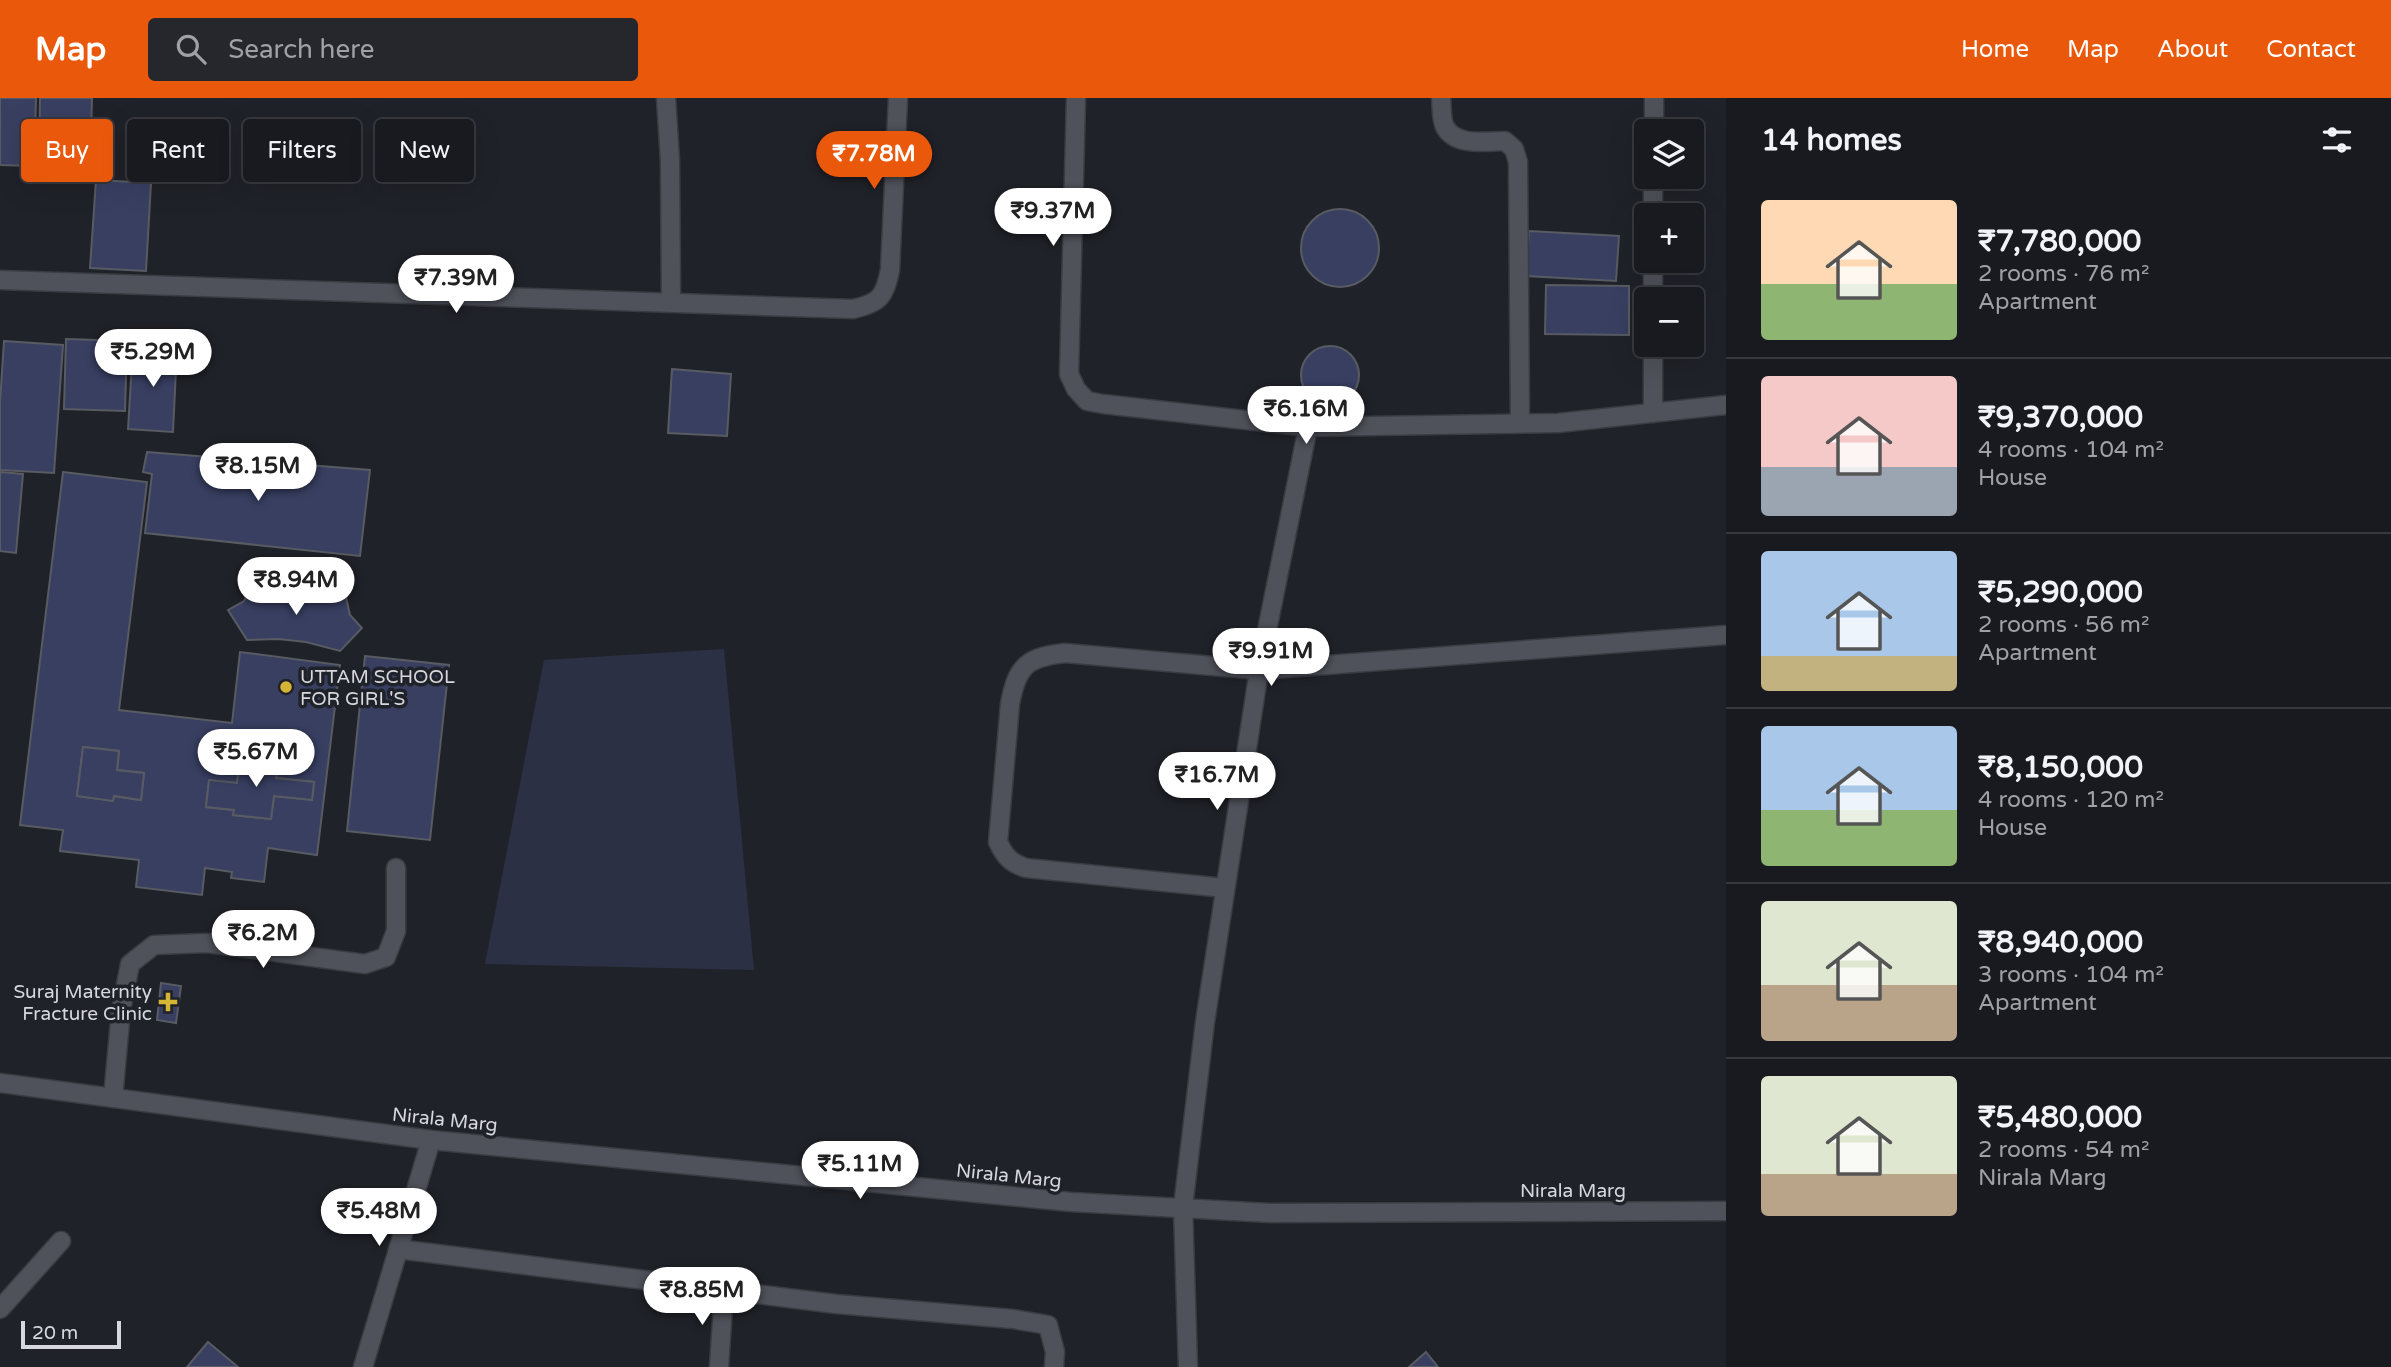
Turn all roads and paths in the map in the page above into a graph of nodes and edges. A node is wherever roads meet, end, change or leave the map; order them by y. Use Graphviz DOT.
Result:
graph roads {
  1 [pos="666,98"];
  2 [pos="898,98"];
  3 [pos="1076,98"];
  4 [pos="1441,98"];
  5 [pos="1654,98"];
  6 [pos="1654,119"];
  7 [pos="0,280"];
  8 [pos="671,302"];
  9 [pos="1653,357"];
  10 [pos="1726,405"];
  11 [pos="1653,413"];
  12 [pos="1520,423"];
  13 [pos="1308,427"];
  14 [pos="1726,635"];
  15 [pos="1259,670"];
  16 [pos="396,868"];
  17 [pos="1225,888"];
  18 [pos="0,1083"];
  19 [pos="113,1098"];
  20 [pos="431,1140"];
  21 [pos="1183,1207"];
  22 [pos="1726,1211"];
  23 [pos="61,1241"];
  24 [pos="398,1249"];
  25 [pos="724,1290"];
  26 [pos="0,1309"];
  27 [pos="363,1367"];
  28 [pos="719,1367"];
  29 [pos="1054,1367"];
  30 [pos="1188,1367"];
  1 -- 8 [label="street"];
  2 -- 8 [label="street"];
  3 -- 13 [label="street"];
  4 -- 12 [label="street"];
  5 -- 6 [label="street"];
  7 -- 8 [label="street"];
  9 -- 11 [label="street"];
  10 -- 11 [label="street"];
  11 -- 12 [label="street"];
  12 -- 13 [label="street"];
  13 -- 15 [label="street"];
  14 -- 15 [label="street"];
  15 -- 17 [label="street"];
  15 -- 17 [label="street"];
  16 -- 19 [label="street"];
  17 -- 21 [label="street"];
  18 -- 19 [label="street, Nirala Marg"];
  19 -- 20 [label="street, Nirala Marg"];
  20 -- 21 [label="street, Nirala Marg"];
  20 -- 24 [label="street"];
  21 -- 22 [label="street, Nirala Marg"];
  21 -- 30 [label="street"];
  23 -- 26 [label="street"];
  24 -- 25 [label="street"];
  24 -- 27 [label="street"];
  25 -- 28 [label="street"];
  25 -- 29 [label="street"];
}
